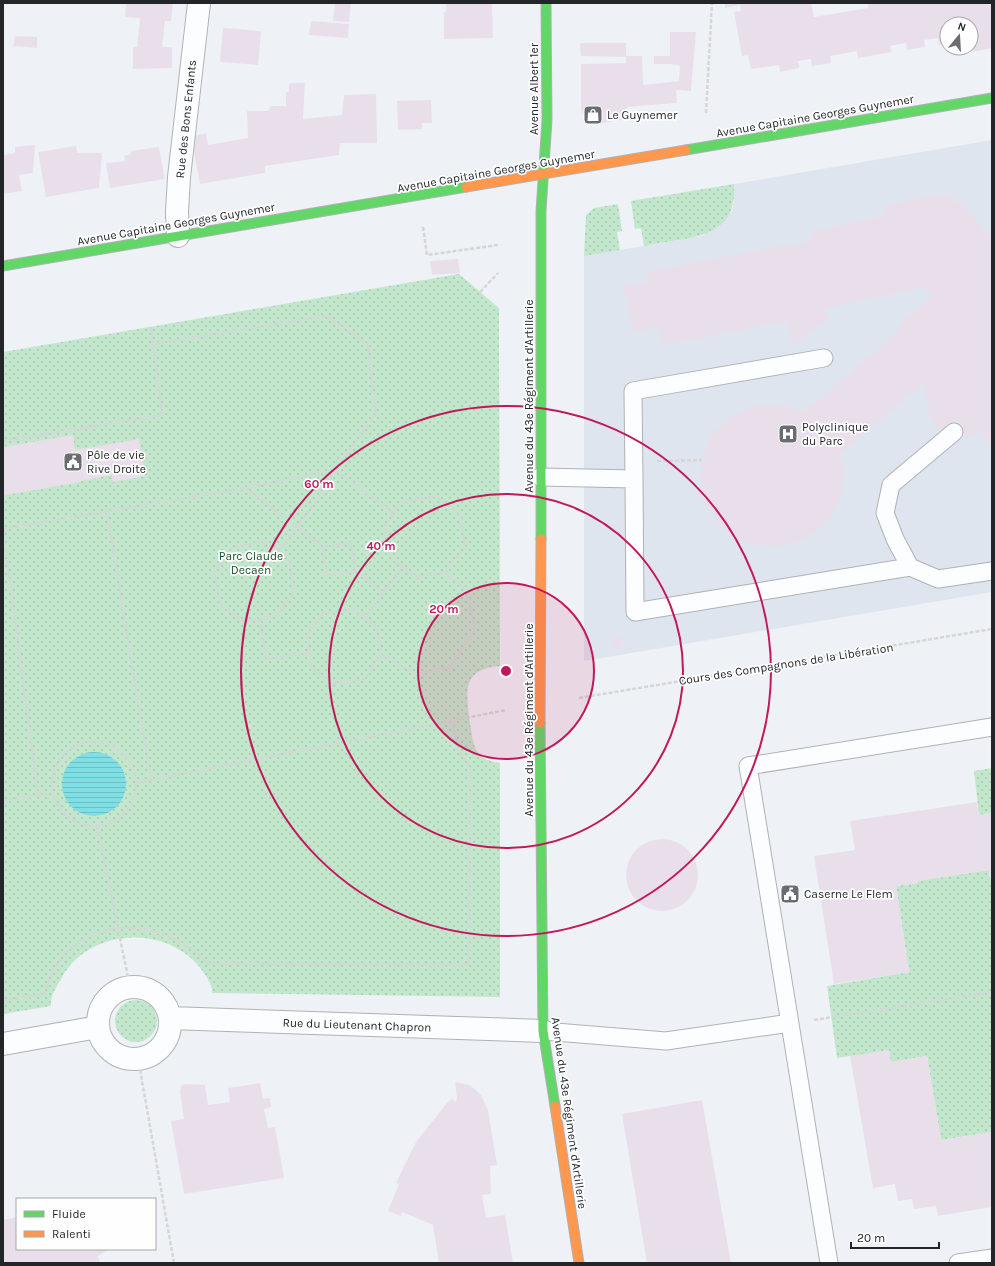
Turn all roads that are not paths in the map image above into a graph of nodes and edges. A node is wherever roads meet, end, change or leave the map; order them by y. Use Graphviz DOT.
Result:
graph roads {
  1 [pos="199,3"];
  2 [pos="546,3"];
  3 [pos="992,98"];
  4 [pos="544,174"];
  5 [pos="178,236"];
  6 [pos="3,266"];
  7 [pos="824,358"];
  8 [pos="954,432"];
  9 [pos="540,477"];
  10 [pos="634,479"];
  11 [pos="910,567"];
  12 [pos="992,570"];
  13 [pos="992,727"];
  14 [pos="170,1018"];
  15 [pos="790,1023"];
  16 [pos="98,1027"];
  17 [pos="543,1031"];
  18 [pos="3,1044"];
  19 [pos="992,1258"];
  20 [pos="579,1263"];
  21 [pos="829,1263"];
  22 [pos="958,1263"];
  1 -- 5 [label="street, Rue des Bons Enfants"];
  2 -- 4 [label="street, Avenue Albert 1er"];
  3 -- 4 [label="street, Avenue Capitaine Georges Guynemer"];
  4 -- 5 [label="street, Avenue Capitaine Georges Guynemer"];
  4 -- 9 [label="street, Avenue du 43e Régiment d'Artillerie"];
  5 -- 6 [label="street, Avenue Capitaine Georges Guynemer"];
  7 -- 10 [label="lane"];
  8 -- 11 [label="lane"];
  9 -- 10 [label="lane"];
  9 -- 17 [label="street, Avenue du 43e Régiment d'Artillerie"];
  10 -- 11 [label="lane"];
  11 -- 12 [label="lane"];
  13 -- 15 [label="lane"];
  14 -- 16 [label="street"];
  14 -- 16 [label="street"];
  14 -- 17 [label="street, Rue du Lieutenant Chapron"];
  15 -- 17 [label="lane"];
  15 -- 21 [label="lane"];
  16 -- 18 [label="street"];
  17 -- 20 [label="street, Avenue du 43e Régiment d'Artillerie"];
  19 -- 22 [label="lane"];
}
